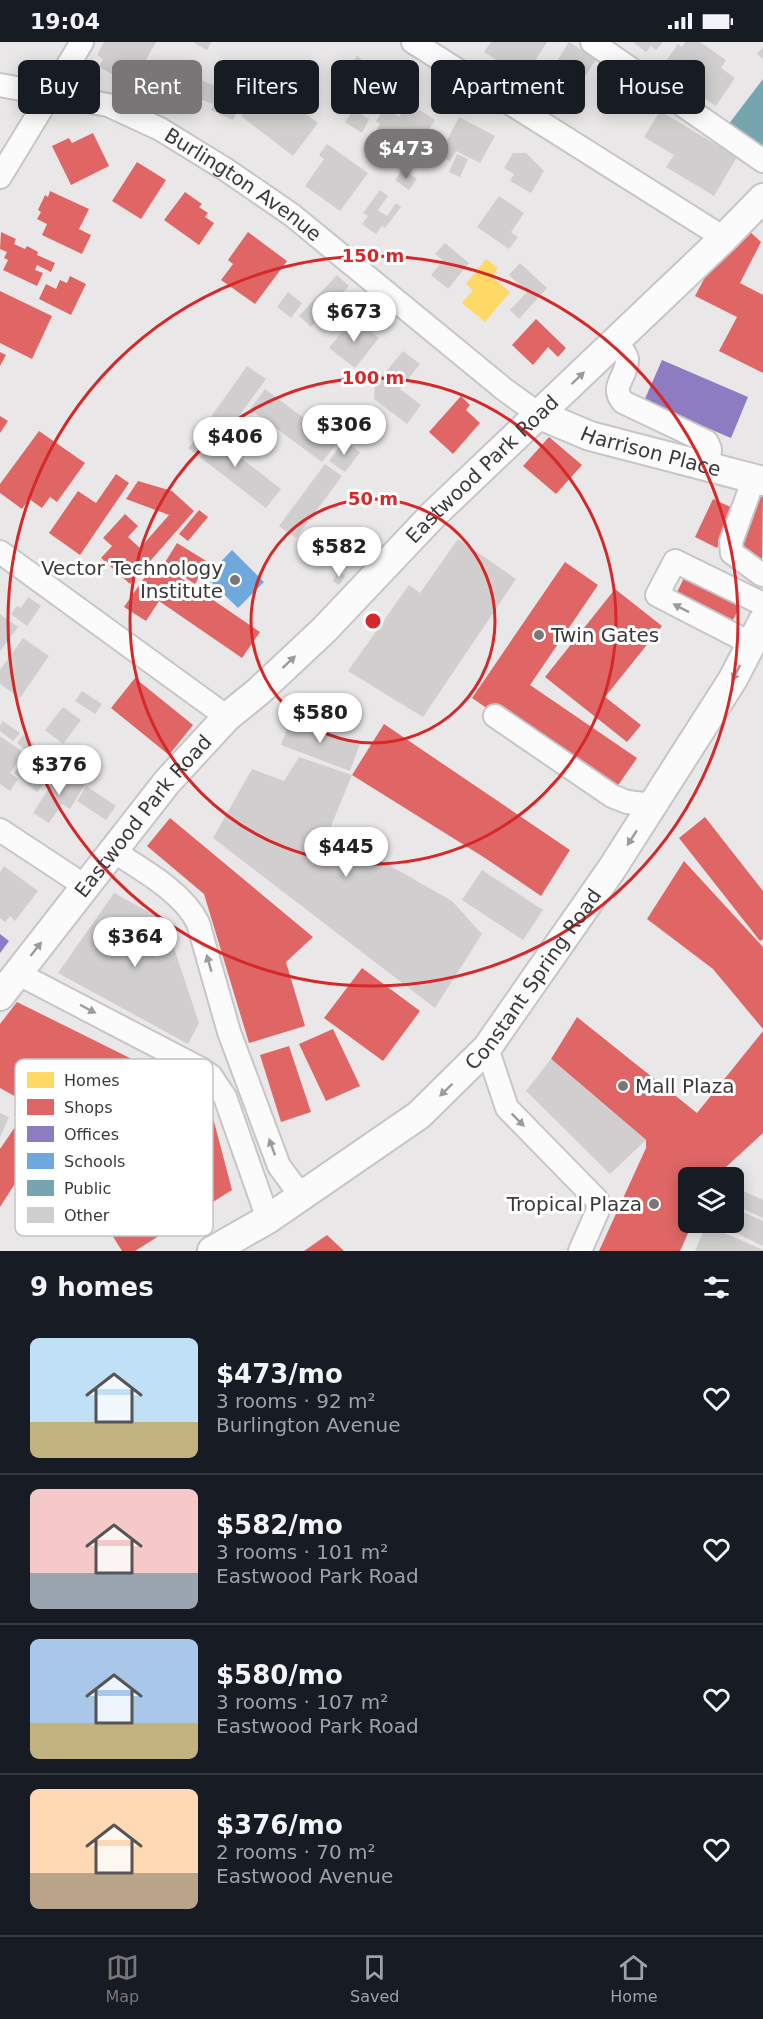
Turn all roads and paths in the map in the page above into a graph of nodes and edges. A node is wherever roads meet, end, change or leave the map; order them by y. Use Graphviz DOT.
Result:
graph roads {
  1 [pos="82,42"];
  2 [pos="413,42"];
  3 [pos="592,42"];
  4 [pos="71,60"];
  5 [pos="0,86"];
  6 [pos="18,89"];
  7 [pos="100,103"];
  8 [pos="39,114"];
  9 [pos="763,160"];
  10 [pos="0,177"];
  11 [pos="763,198"];
  12 [pos="724,238"];
  13 [pos="616,342"];
  14 [pos="540,415"];
  15 [pos="709,466"];
  16 [pos="758,479"];
  17 [pos="0,552"];
  18 [pos="763,575"];
  19 [pos="763,604"];
  20 [pos="757,632"];
  21 [pos="495,716"];
  22 [pos="228,717"];
  23 [pos="653,805"];
  24 [pos="0,830"];
  25 [pos="113,851"];
  26 [pos="85,886"];
  27 [pos="17,973"];
  28 [pos="0,996"];
  29 [pos="487,1048"];
  30 [pos="182,1059"];
  31 [pos="213,1079"];
  32 [pos="305,1193"];
  33 [pos="268,1219"];
  34 [pos="212,1251"];
  35 [pos="580,1251"];
  1 -- 4 [label="street"];
  2 -- 12 [label="street"];
  3 -- 9 [label="street"];
  5 -- 6 [label="street, Burlington Avenue"];
  7 -- 14 [label="street, Burlington Avenue"];
  8 -- 10 [label="street"];
  11 -- 12 [label="main road, Eastwood Park Road"];
  12 -- 13 [label="main road, Eastwood Park Road"];
  14 -- 13 [label="main road, Eastwood Park Road, one-way"];
  13 -- 15 [label="street"];
  14 -- 15 [label="main road, Harrison Place"];
  22 -- 14 [label="main road, Eastwood Park Road, one-way"];
  15 -- 16 [label="main road, Harrison Place"];
  16 -- 18 [label="street"];
  17 -- 22 [label="street"];
  20 -- 19 [label="street, one-way"];
  20 -- 23 [label="main road, Constant Spring Road, one-way"];
  21 -- 23 [label="street"];
  22 -- 25 [label="main road, Eastwood Park Road"];
  23 -- 29 [label="main road, Constant Spring Road, one-way"];
  24 -- 26 [label="street"];
  25 -- 26 [label="main road, Eastwood Park Road"];
  32 -- 25 [label="street, one-way"];
  27 -- 26 [label="main road, Eastwood Park Road, one-way"];
  27 -- 28 [label="main road, Eastwood Park Road"];
  27 -- 30 [label="street, one-way"];
  29 -- 32 [label="main road, Constant Spring Road, one-way"];
  29 -- 35 [label="street, one-way"];
  31 -- 33 [label="street, one-way"];
  32 -- 33 [label="main road, Constant Spring Road"];
  33 -- 34 [label="main road, Constant Spring Road"];
}
